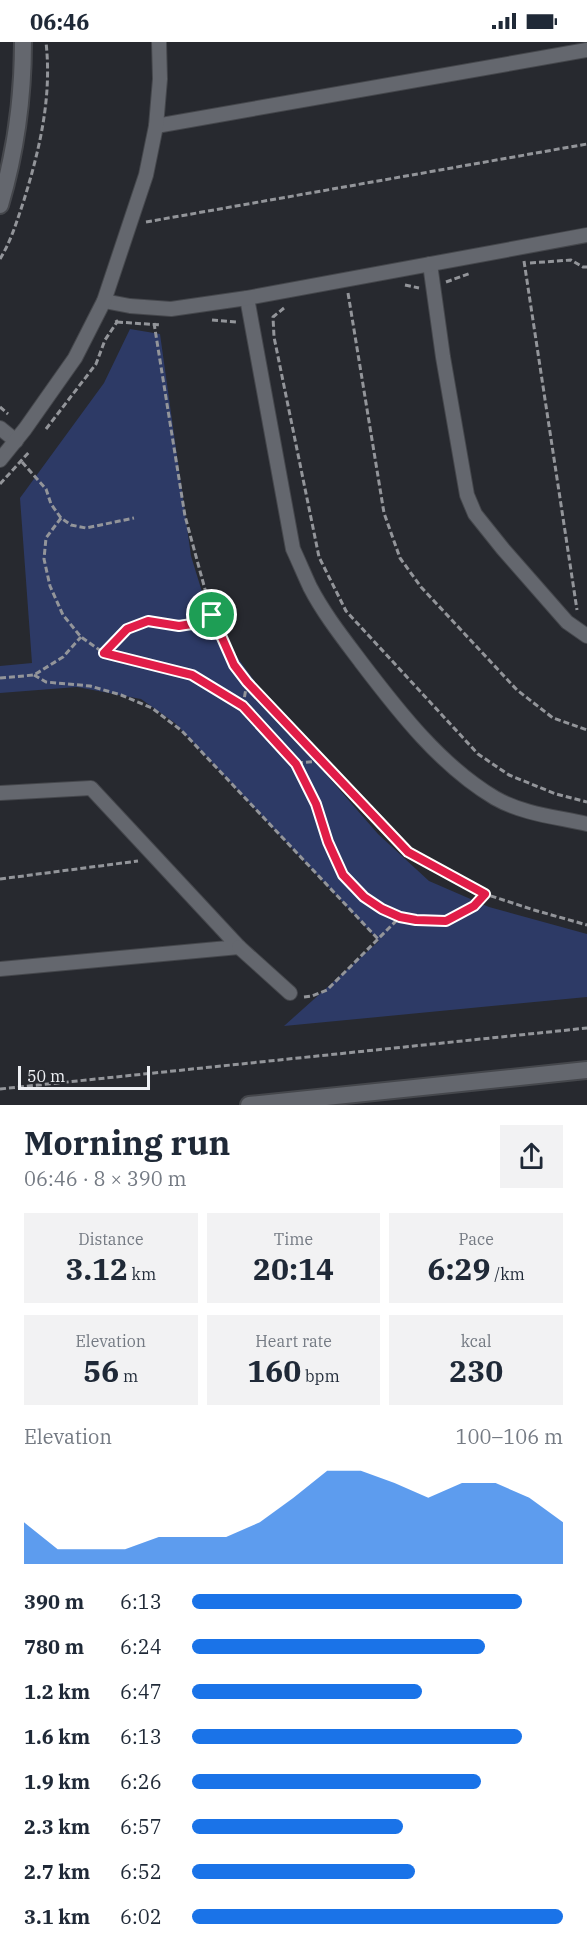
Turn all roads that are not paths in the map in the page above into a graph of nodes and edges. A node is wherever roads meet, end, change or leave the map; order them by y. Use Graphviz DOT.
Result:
graph roads {
  1 [pos="23,42"];
  2 [pos="159,42"];
  3 [pos="587,50"];
  4 [pos="156,126"];
  5 [pos="0,205"];
  6 [pos="587,235"];
  7 [pos="429,264"];
  8 [pos="247,298"];
  9 [pos="104,301"];
  10 [pos="0,428"];
  11 [pos="16,441"];
  12 [pos="1,458"];
  13 [pos="584,635"];
  14 [pos="0,793"];
  15 [pos="587,824"];
  16 [pos="239,947"];
  17 [pos="0,969"];
  18 [pos="290,993"];
  19 [pos="587,1070"];
  20 [pos="249,1105"];
  1 -- 5 [label="street"];
  2 -- 4 [label="street"];
  3 -- 4 [label="street"];
  4 -- 9 [label="street"];
  6 -- 7 [label="street"];
  7 -- 8 [label="street"];
  7 -- 13 [label="street"];
  8 -- 9 [label="street"];
  8 -- 15 [label="street"];
  9 -- 11 [label="street"];
  10 -- 11 [label="street"];
  11 -- 12 [label="street"];
  14 -- 16 [label="street"];
  16 -- 17 [label="street"];
  16 -- 18 [label="street"];
  19 -- 20 [label="street"];
}
